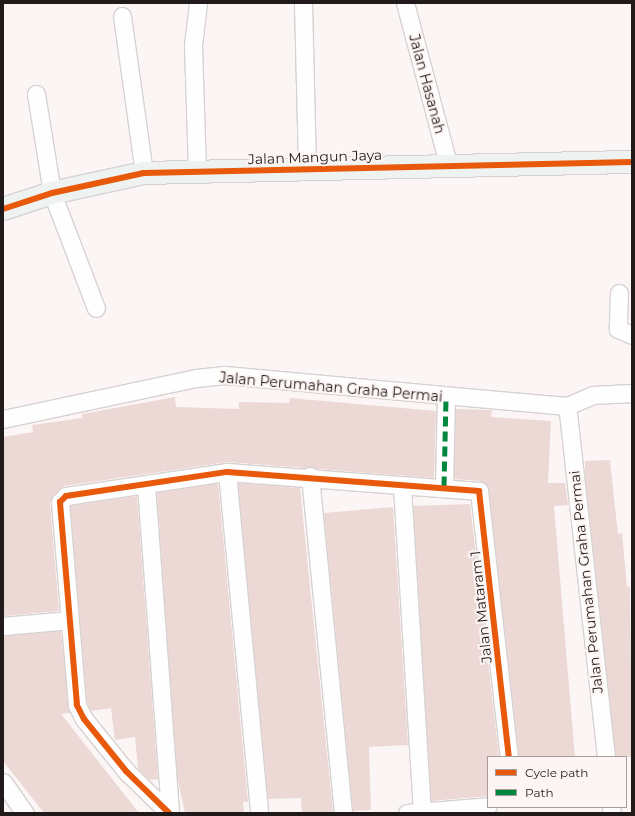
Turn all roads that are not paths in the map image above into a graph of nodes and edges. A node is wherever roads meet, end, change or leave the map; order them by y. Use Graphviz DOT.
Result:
graph roads {
  1 [pos="198,3"];
  2 [pos="303,3"];
  3 [pos="405,3"];
  4 [pos="122,16"];
  5 [pos="36,94"];
  6 [pos="632,162"];
  7 [pos="448,164"];
  8 [pos="307,169"];
  9 [pos="197,172"];
  10 [pos="144,173"];
  11 [pos="52,194"];
  12 [pos="3,209"];
  13 [pos="619,293"];
  14 [pos="96,308"];
  15 [pos="632,335"];
  16 [pos="632,393"];
  17 [pos="446,396"];
  18 [pos="567,406"];
  19 [pos="3,419"];
  20 [pos="227,472"];
  21 [pos="310,476"];
  22 [pos="146,485"];
  23 [pos="402,486"];
  24 [pos="444,486"];
  25 [pos="70,620"];
  26 [pos="3,626"];
  27 [pos="509,756"];
  28 [pos="606,756"];
  29 [pos="3,782"];
  30 [pos="487,806"];
  31 [pos="18,811"];
  32 [pos="415,812"];
  33 [pos="170,813"];
  34 [pos="259,813"];
  35 [pos="343,813"];
  1 -- 9 [label="street"];
  2 -- 8 [label="street"];
  3 -- 7 [label="street, Jalan Hasanah"];
  4 -- 10 [label="street"];
  5 -- 11 [label="street"];
  6 -- 7 [label="street, Jalan Mangun Jaya"];
  7 -- 8 [label="street, Jalan Mangun Jaya"];
  8 -- 9 [label="street, Jalan Mangun Jaya"];
  9 -- 10 [label="street, Jalan Mangun Jaya"];
  10 -- 11 [label="street, Jalan Mangun Jaya"];
  11 -- 12 [label="street, Jalan Mangun Jaya"];
  11 -- 14 [label="street"];
  13 -- 15 [label="street"];
  16 -- 18 [label="street, Jalan Perumahan Graha Permai"];
  17 -- 18 [label="street, Jalan Perumahan Graha Permai"];
  17 -- 19 [label="street, Jalan Perumahan Graha Permai"];
  17 -- 24 [label="street"];
  18 -- 28 [label="street, Jalan Perumahan Graha Permai"];
  20 -- 21 [label="street, Jalan Mataram 1"];
  20 -- 22 [label="street, Jalan Mataram 1"];
  20 -- 34 [label="street"];
  21 -- 23 [label="street, Jalan Mataram 1"];
  21 -- 35 [label="street"];
  22 -- 25 [label="street, Jalan Mataram 1"];
  22 -- 33 [label="street"];
  23 -- 24 [label="street, Jalan Mataram 1"];
  23 -- 32 [label="street"];
  24 -- 27 [label="street, Jalan Mataram 1"];
  25 -- 26 [label="street"];
  25 -- 33 [label="street"];
  29 -- 31 [label="street"];
  30 -- 32 [label="street"];
}
